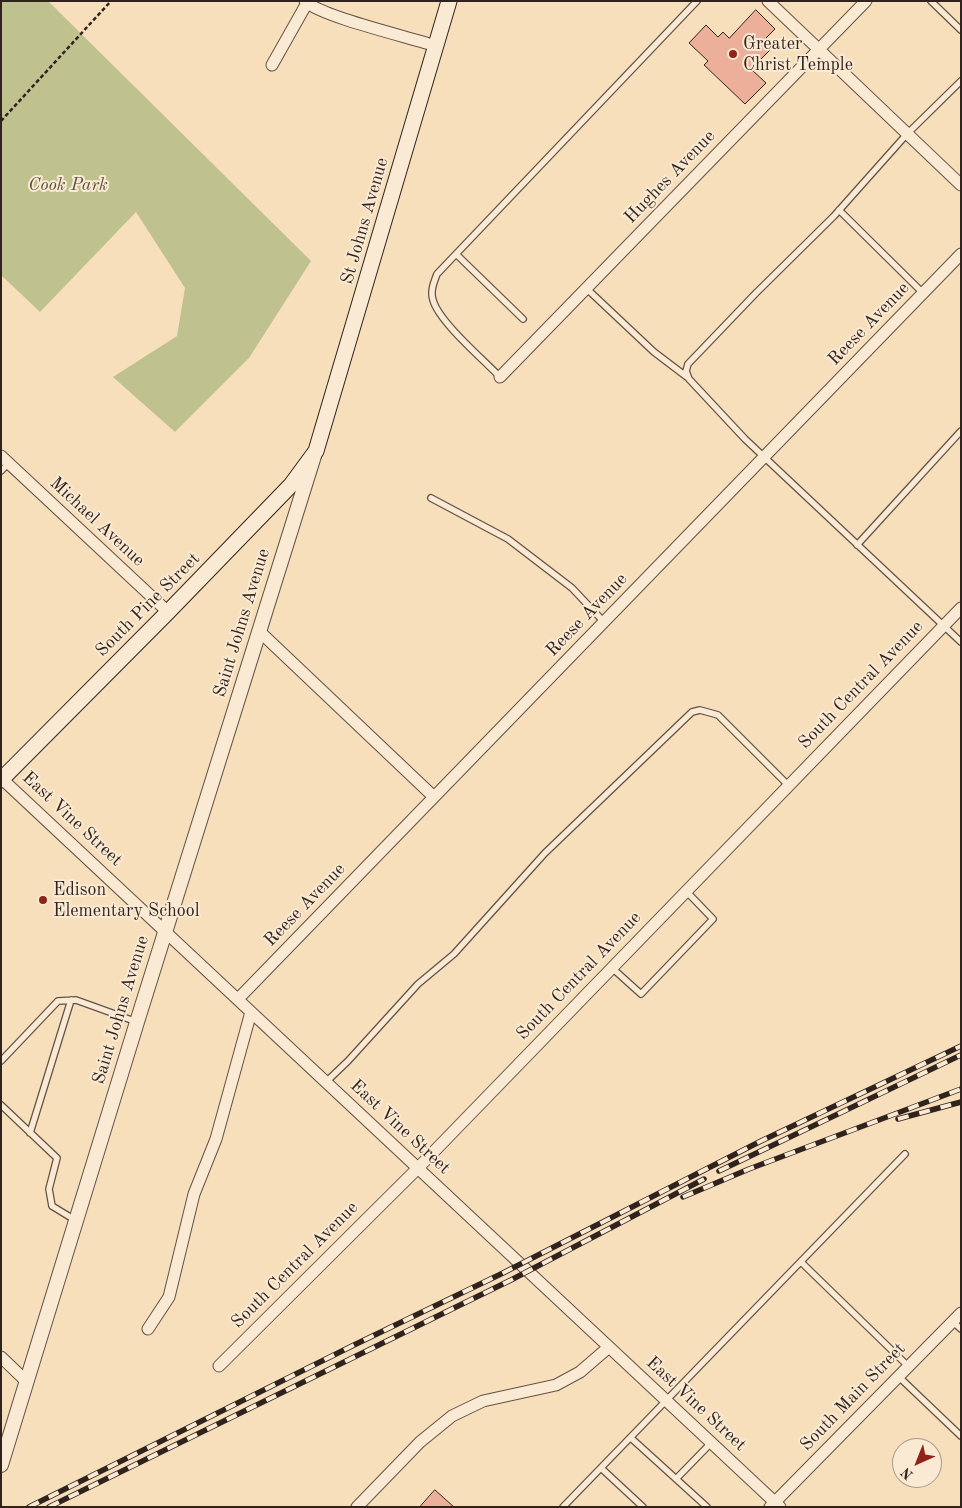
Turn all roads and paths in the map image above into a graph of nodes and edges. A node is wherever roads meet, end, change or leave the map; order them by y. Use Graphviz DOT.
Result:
graph roads {
  1 [pos="111,1"];
  2 [pos="449,1"];
  3 [pos="697,1"];
  4 [pos="768,1"];
  5 [pos="866,1"];
  6 [pos="931,1"];
  7 [pos="307,2"];
  8 [pos="961,30"];
  9 [pos="436,46"];
  10 [pos="818,49"];
  11 [pos="272,65"];
  12 [pos="961,81"];
  13 [pos="1,121"];
  14 [pos="907,134"];
  15 [pos="961,185"];
  16 [pos="839,210"];
  17 [pos="456,254"];
  18 [pos="961,254"];
  19 [pos="586,288"];
  20 [pos="923,293"];
  21 [pos="523,318"];
  22 [pos="500,377"];
  23 [pos="689,379"];
  24 [pos="961,431"];
  25 [pos="316,451"];
  26 [pos="764,457"];
  27 [pos="4,464"];
  28 [pos="430,498"];
  29 [pos="857,545"];
  30 [pos="961,608"];
  31 [pos="168,612"];
  32 [pos="604,622"];
  33 [pos="943,626"];
  34 [pos="259,631"];
  35 [pos="961,642"];
  36 [pos="2,779"];
  37 [pos="788,785"];
  38 [pos="434,797"];
  39 [pos="685,891"];
  40 [pos="165,931"];
  41 [pos="611,967"];
  42 [pos="238,999"];
  43 [pos="74,1000"];
  44 [pos="251,1012"];
  45 [pos="136,1022"];
  46 [pos="1,1061"];
  47 [pos="326,1082"];
  48 [pos="1,1105"];
  49 [pos="30,1133"];
  50 [pos="905,1154"];
  51 [pos="418,1168"];
  52 [pos="76,1220"];
  53 [pos="801,1262"];
  54 [pos="958,1321"];
  55 [pos="148,1329"];
  56 [pos="609,1347"];
  57 [pos="1,1357"];
  58 [pos="219,1366"];
  59 [pos="908,1366"];
  60 [pos="898,1376"];
  61 [pos="27,1382"];
  62 [pos="667,1401"];
  63 [pos="961,1436"];
  64 [pos="631,1438"];
  65 [pos="712,1443"];
  66 [pos="1,1465"];
  67 [pos="601,1468"];
  68 [pos="676,1479"];
  69 [pos="775,1505"];
  70 [pos="357,1507"];
  71 [pos="563,1507"];
  72 [pos="643,1507"];
  73 [pos="707,1507"];
  1 -- 13 [label="path"];
  2 -- 9 [label="main road, St Johns Avenue"];
  3 -- 17 [label="lane"];
  4 -- 10 [label="street"];
  5 -- 10 [label="street, Hughes Avenue"];
  6 -- 8 [label="lane"];
  7 -- 9 [label="street"];
  7 -- 11 [label="street"];
  9 -- 25 [label="main road, St Johns Avenue"];
  10 -- 14 [label="street"];
  10 -- 19 [label="street, Hughes Avenue"];
  12 -- 14 [label="lane"];
  14 -- 15 [label="street"];
  14 -- 16 [label="lane"];
  16 -- 20 [label="lane"];
  16 -- 23 [label="lane"];
  17 -- 21 [label="lane"];
  17 -- 22 [label="lane"];
  18 -- 20 [label="street, Reese Avenue"];
  19 -- 22 [label="street, Hughes Avenue"];
  19 -- 23 [label="lane"];
  20 -- 26 [label="street, Reese Avenue"];
  23 -- 26 [label="lane"];
  24 -- 29 [label="lane"];
  25 -- 31 [label="main road, South Pine Street"];
  25 -- 34 [label="street, Saint Johns Avenue"];
  26 -- 29 [label="lane"];
  26 -- 32 [label="street, Reese Avenue"];
  27 -- 31 [label="street, Michael Avenue"];
  28 -- 32 [label="lane"];
  29 -- 33 [label="lane"];
  30 -- 33 [label="street, South Central Avenue"];
  31 -- 36 [label="main road, South Pine Street"];
  32 -- 38 [label="street, Reese Avenue"];
  33 -- 35 [label="lane"];
  33 -- 37 [label="street, South Central Avenue"];
  34 -- 38 [label="street"];
  34 -- 40 [label="street, Saint Johns Avenue"];
  36 -- 40 [label="street, East Vine Street"];
  37 -- 39 [label="street, South Central Avenue"];
  37 -- 47 [label="lane"];
  38 -- 42 [label="street, Reese Avenue"];
  39 -- 41 [label="street, South Central Avenue"];
  39 -- 41 [label="lane"];
  40 -- 42 [label="street, East Vine Street"];
  40 -- 45 [label="street, Saint Johns Avenue"];
  41 -- 51 [label="street, South Central Avenue"];
  42 -- 44 [label="street, East Vine Street"];
  43 -- 45 [label="lane"];
  43 -- 46 [label="lane"];
  43 -- 49 [label="lane"];
  44 -- 47 [label="street, East Vine Street"];
  44 -- 55 [label="street"];
  45 -- 52 [label="street, Saint Johns Avenue"];
  47 -- 51 [label="street, East Vine Street"];
  48 -- 49 [label="lane"];
  49 -- 52 [label="lane"];
  50 -- 53 [label="lane"];
  51 -- 56 [label="street, East Vine Street"];
  51 -- 58 [label="street, South Central Avenue"];
  52 -- 61 [label="street, Saint Johns Avenue"];
  53 -- 59 [label="lane"];
  53 -- 62 [label="lane"];
  54 -- 59 [label="street, South Main Street"];
  56 -- 62 [label="street, East Vine Street"];
  56 -- 70 [label="street"];
  57 -- 61 [label="street"];
  59 -- 60 [label="street, South Main Street"];
  60 -- 63 [label="lane"];
  60 -- 69 [label="street, South Main Street"];
  61 -- 66 [label="street, Saint Johns Avenue"];
  62 -- 64 [label="lane"];
  62 -- 65 [label="street, East Vine Street"];
  64 -- 67 [label="lane"];
  64 -- 68 [label="lane"];
  65 -- 68 [label="lane"];
  65 -- 69 [label="street, East Vine Street"];
  67 -- 71 [label="lane"];
  67 -- 72 [label="lane"];
  68 -- 73 [label="lane"];
}
